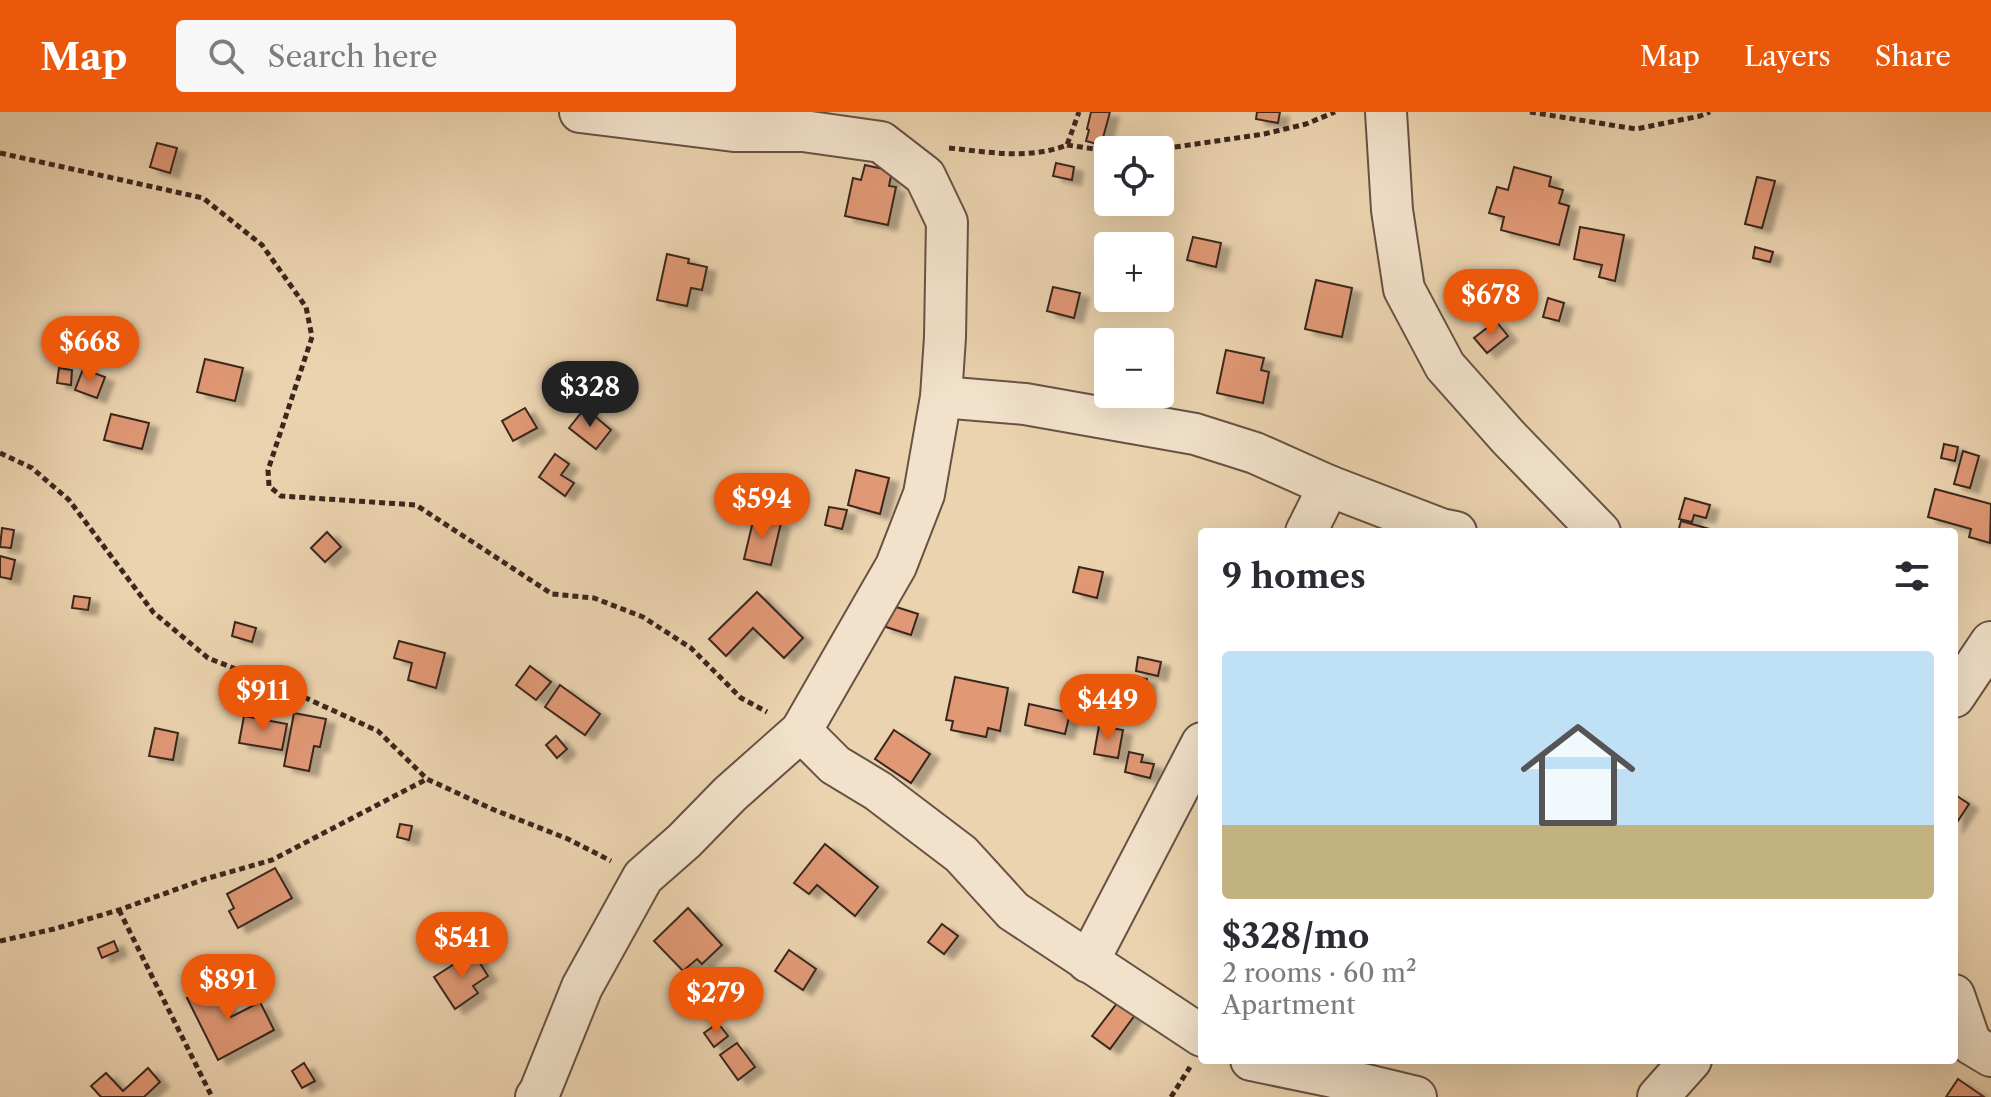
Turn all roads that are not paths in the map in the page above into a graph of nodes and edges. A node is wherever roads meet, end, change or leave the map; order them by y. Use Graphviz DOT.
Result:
graph roads {
  1 [pos="580,112"];
  2 [pos="1386,112"];
  3 [pos="941,397"];
  4 [pos="1329,486"];
  5 [pos="1308,528"];
  6 [pos="1438,528"];
  7 [pos="1596,528"];
  8 [pos="1991,642"];
  9 [pos="1966,681"];
  10 [pos="801,731"];
  11 [pos="1198,751"];
  12 [pos="1088,962"];
  13 [pos="1958,1007"];
  14 [pos="1198,1049"];
  15 [pos="1991,1056"];
  16 [pos="1294,1064"];
  17 [pos="1687,1064"];
  18 [pos="1337,1068"];
  19 [pos="536,1097"];
  20 [pos="1416,1097"];
  21 [pos="1658,1097"];
  1 -- 3 [label="street"];
  2 -- 7 [label="street"];
  3 -- 4 [label="street"];
  3 -- 10 [label="street"];
  4 -- 5 [label="street"];
  4 -- 6 [label="street"];
  8 -- 9 [label="street"];
  10 -- 12 [label="street"];
  10 -- 19 [label="street"];
  11 -- 12 [label="street"];
  12 -- 14 [label="street"];
  13 -- 15 [label="street"];
  16 -- 18 [label="street"];
  17 -- 21 [label="street"];
  18 -- 20 [label="street"];
}
